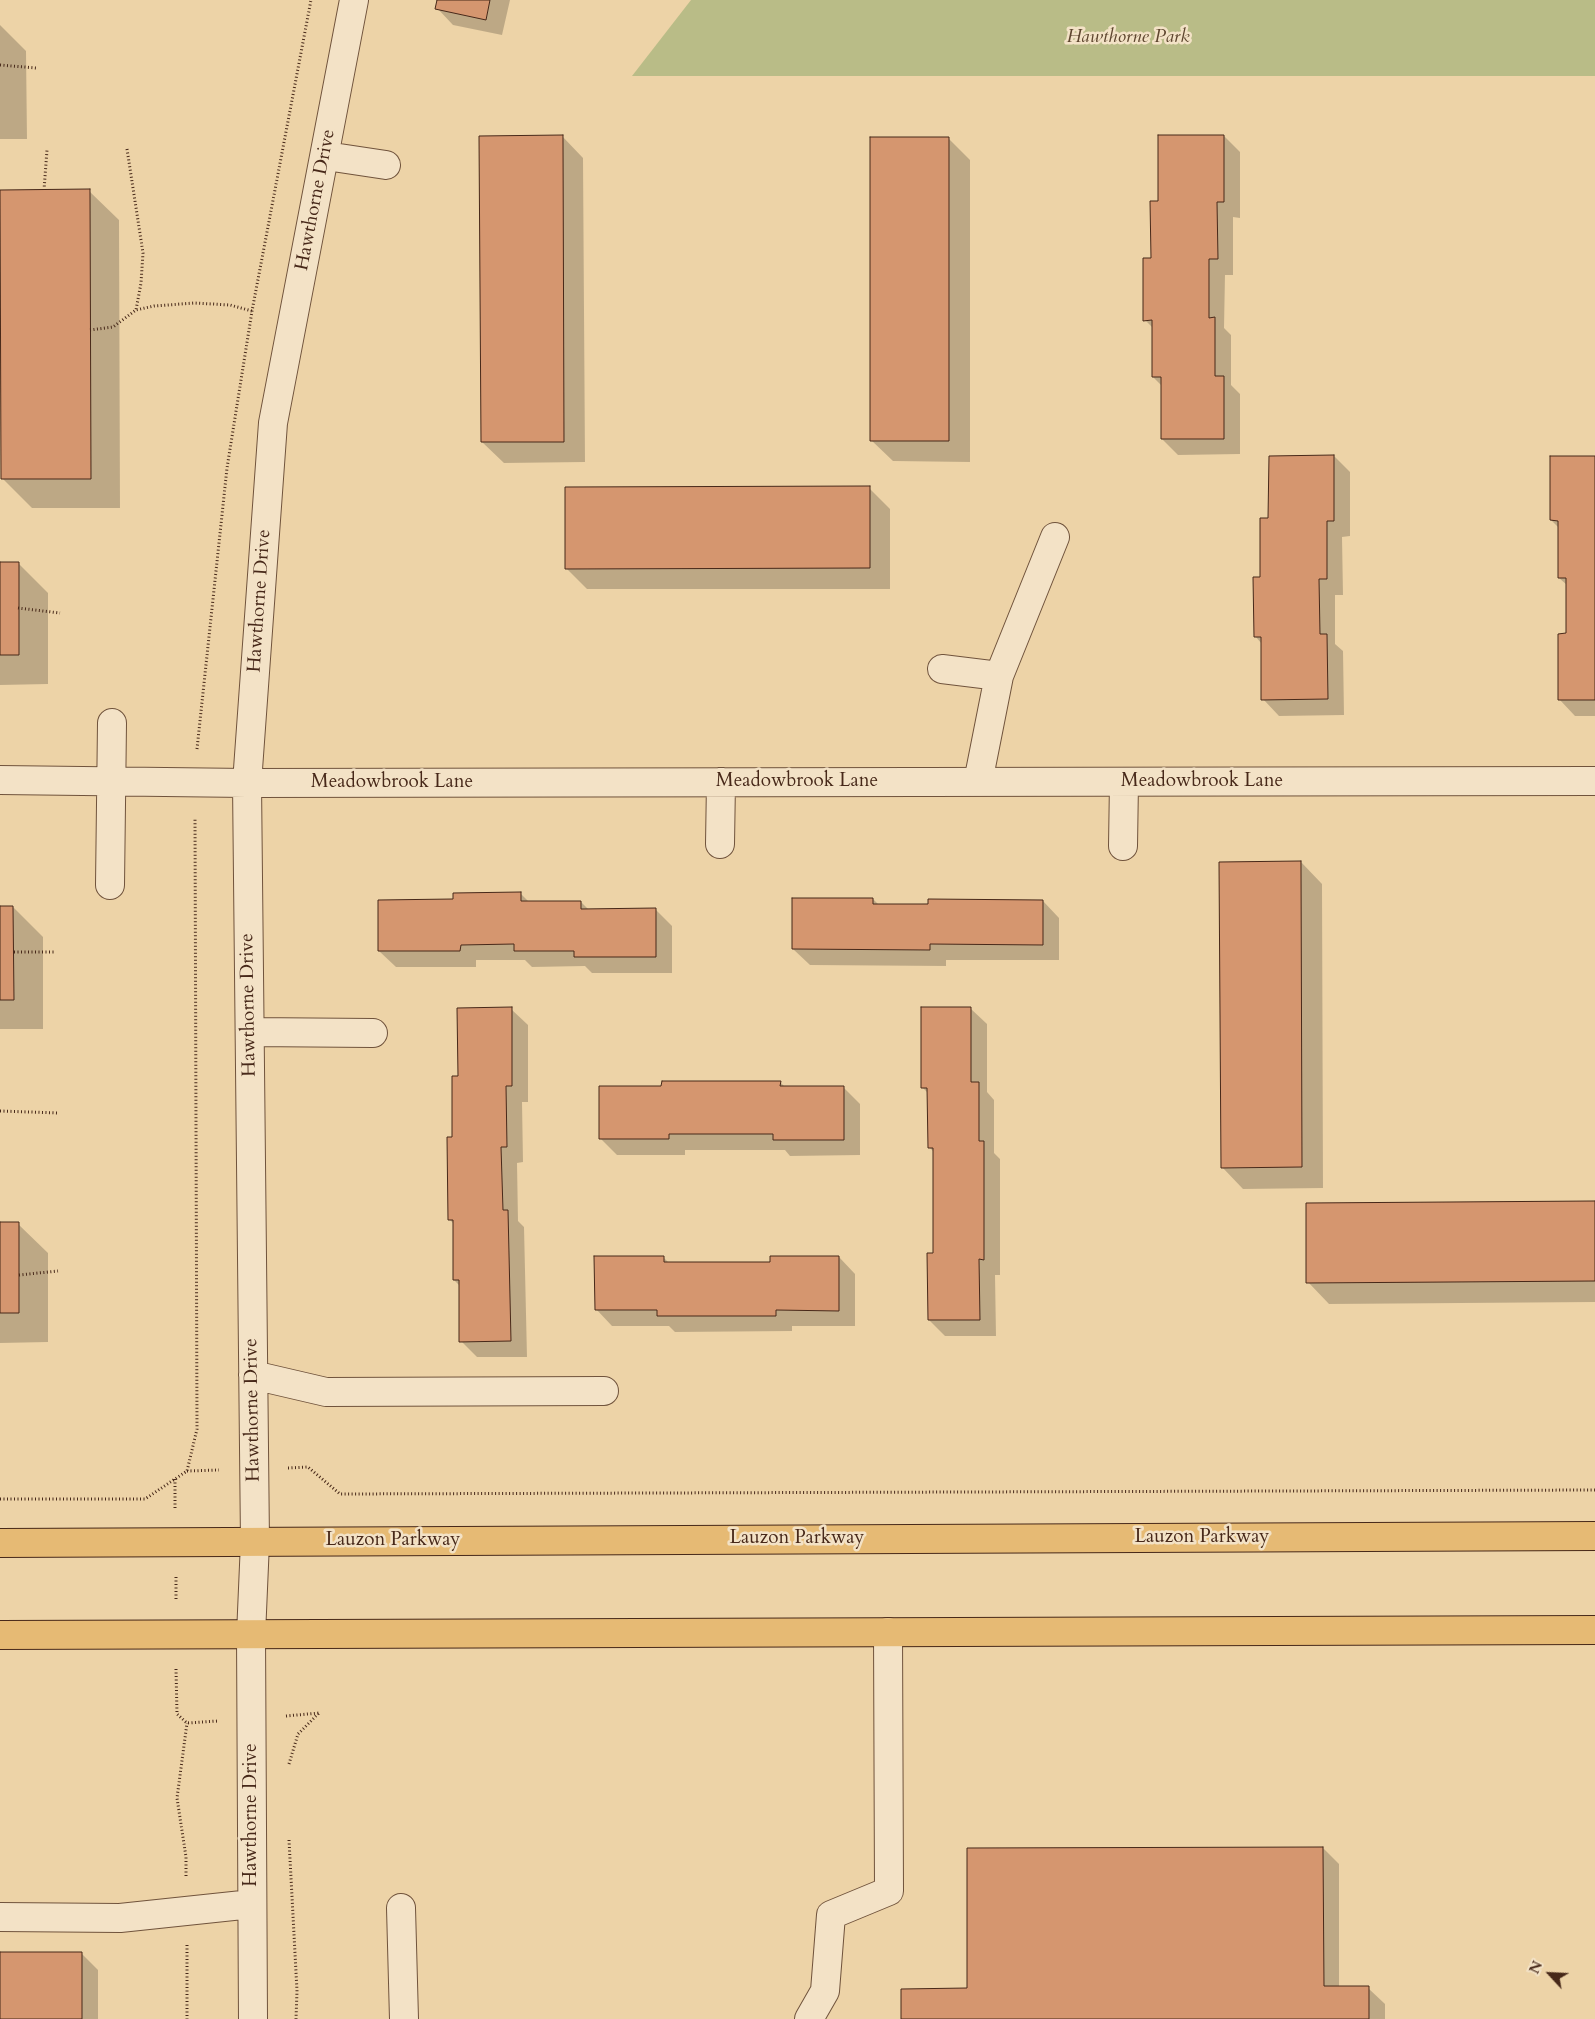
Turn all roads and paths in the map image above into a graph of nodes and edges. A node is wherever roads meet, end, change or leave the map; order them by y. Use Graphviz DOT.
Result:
graph roads {
  1 [pos="354,0"];
  2 [pos="0,65"];
  3 [pos="36,68"];
  4 [pos="127,149"];
  5 [pos="47,150"];
  6 [pos="326,156"];
  7 [pos="386,165"];
  8 [pos="44,190"];
  9 [pos="136,310"];
  10 [pos="252,311"];
  11 [pos="90,330"];
  12 [pos="1055,537"];
  13 [pos="18,608"];
  14 [pos="60,613"];
  15 [pos="942,669"];
  16 [pos="999,676"];
  17 [pos="112,723"];
  18 [pos="0,780"];
  19 [pos="1595,781"];
  20 [pos="112,782"];
  21 [pos="722,782"];
  22 [pos="978,782"];
  23 [pos="1124,782"];
  24 [pos="247,783"];
  25 [pos="194,823"];
  26 [pos="720,844"];
  27 [pos="1123,846"];
  28 [pos="110,885"];
  29 [pos="14,952"];
  30 [pos="55,952"];
  31 [pos="250,1032"];
  32 [pos="373,1033"];
  33 [pos="0,1111"];
  34 [pos="58,1113"];
  35 [pos="58,1271"];
  36 [pos="19,1275"];
  37 [pos="253,1375"];
  38 [pos="604,1391"];
  39 [pos="308,1467"];
  40 [pos="175,1479"];
  41 [pos="1595,1490"];
  42 [pos="0,1499"];
  43 [pos="1595,1536"];
  44 [pos="175,1542"];
  45 [pos="255,1542"];
  46 [pos="0,1543"];
  47 [pos="1595,1630"];
  48 [pos="888,1632"];
  49 [pos="176,1634"];
  50 [pos="0,1635"];
  51 [pos="251,1635"];
  52 [pos="319,1713"];
  53 [pos="289,1768"];
  54 [pos="289,1839"];
  55 [pos="252,1904"];
  56 [pos="401,1908"];
  57 [pos="186,1911"];
  58 [pos="0,1917"];
  59 [pos="188,2019"];
  60 [pos="252,2019"];
  61 [pos="296,2019"];
  62 [pos="404,2019"];
  63 [pos="809,2019"];
  1 -- 6 [label="street, Hawthorne Drive"];
  2 -- 3 [label="path"];
  4 -- 9 [label="path"];
  5 -- 8 [label="path"];
  6 -- 7 [label="street"];
  6 -- 24 [label="street, Hawthorne Drive"];
  9 -- 10 [label="path"];
  9 -- 11 [label="path"];
  12 -- 16 [label="street"];
  13 -- 14 [label="path"];
  15 -- 16 [label="street"];
  16 -- 22 [label="street"];
  17 -- 20 [label="street"];
  18 -- 20 [label="street, Meadowbrook Lane"];
  19 -- 23 [label="street, Meadowbrook Lane"];
  20 -- 24 [label="street, Meadowbrook Lane"];
  20 -- 28 [label="street"];
  21 -- 22 [label="street, Meadowbrook Lane"];
  21 -- 24 [label="street, Meadowbrook Lane"];
  21 -- 26 [label="street"];
  22 -- 23 [label="street, Meadowbrook Lane"];
  23 -- 27 [label="street"];
  24 -- 31 [label="street, Hawthorne Drive"];
  25 -- 40 [label="path"];
  29 -- 30 [label="path"];
  31 -- 32 [label="street"];
  31 -- 37 [label="street, Hawthorne Drive"];
  33 -- 34 [label="path"];
  35 -- 36 [label="path"];
  37 -- 38 [label="street"];
  37 -- 45 [label="street, Hawthorne Drive"];
  39 -- 41 [label="path"];
  40 -- 42 [label="path"];
  40 -- 44 [label="path"];
  43 -- 45 [label="main road, Lauzon Parkway"];
  44 -- 45 [label="main road, Lauzon Parkway"];
  44 -- 46 [label="main road, Lauzon Parkway"];
  44 -- 49 [label="path"];
  45 -- 51 [label="street, Hawthorne Drive"];
  47 -- 48 [label="main road"];
  48 -- 51 [label="main road"];
  48 -- 63 [label="street"];
  49 -- 50 [label="main road"];
  49 -- 51 [label="main road"];
  49 -- 57 [label="path"];
  51 -- 55 [label="street, Hawthorne Drive"];
  52 -- 53 [label="path"];
  54 -- 61 [label="path"];
  55 -- 57 [label="street"];
  55 -- 60 [label="street, Hawthorne Drive"];
  56 -- 62 [label="street"];
  57 -- 58 [label="street"];
  57 -- 59 [label="path"];
}
